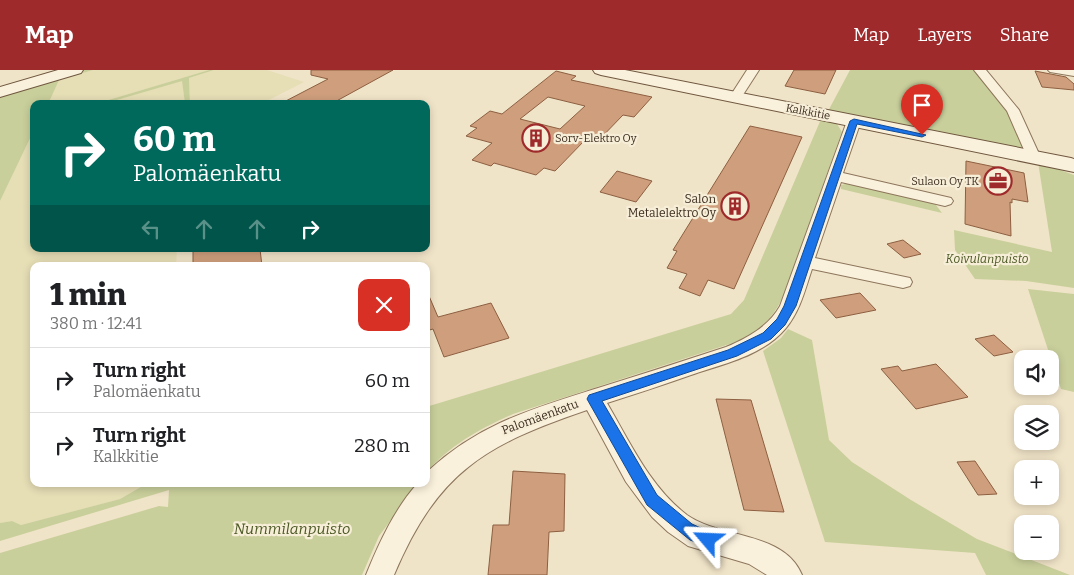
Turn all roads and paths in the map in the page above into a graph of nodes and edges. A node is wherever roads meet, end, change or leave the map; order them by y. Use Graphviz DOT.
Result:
graph roads {
  1 [pos="75,70"];
  2 [pos="601,70"];
  3 [pos="753,70"];
  4 [pos="980,70"];
  5 [pos="1054,70"];
  6 [pos="1074,73"];
  7 [pos="0,92"];
  8 [pos="734,98"];
  9 [pos="854,121"];
  10 [pos="1033,156"];
  11 [pos="1073,165"];
  12 [pos="835,176"];
  13 [pos="945,201"];
  14 [pos="805,262"];
  15 [pos="902,282"];
  16 [pos="593,399"];
  17 [pos="430,485"];
  18 [pos="428,487"];
  19 [pos="380,575"];
  20 [pos="788,575"];
  1 -- 7 [label="street"];
  2 -- 8 [label="street, Kalkkitie"];
  3 -- 8 [label="street"];
  4 -- 10 [label="street"];
  5 -- 6 [label="street"];
  8 -- 9 [label="street, Kalkkitie"];
  9 -- 10 [label="street, Kalkkitie"];
  9 -- 12 [label="street, Palomäenkatu"];
  10 -- 11 [label="street, Kalkkitie"];
  12 -- 13 [label="street"];
  12 -- 14 [label="street, Palomäenkatu"];
  14 -- 15 [label="street"];
  14 -- 16 [label="street, Palomäenkatu"];
  16 -- 17 [label="street, Palomäenkatu"];
  16 -- 20 [label="street"];
  18 -- 19 [label="street, Palomäenkatu"];
}
